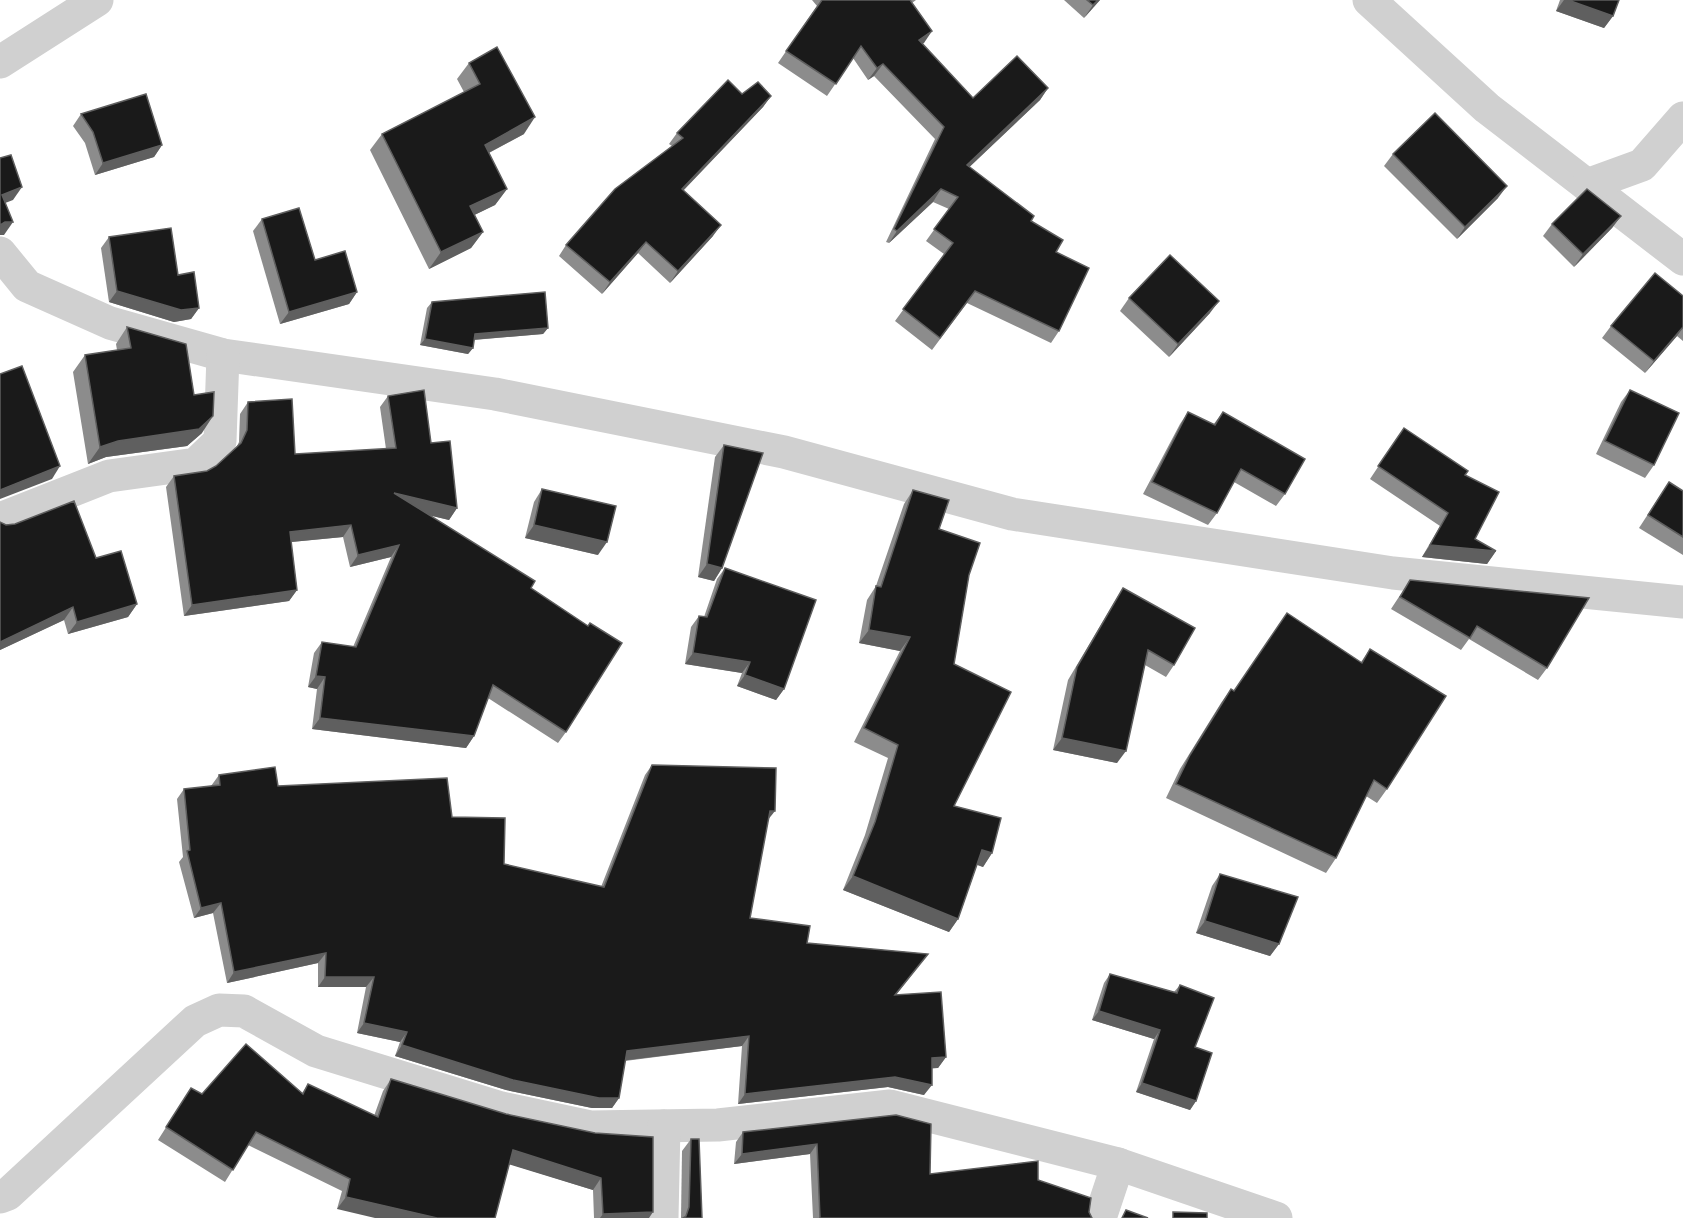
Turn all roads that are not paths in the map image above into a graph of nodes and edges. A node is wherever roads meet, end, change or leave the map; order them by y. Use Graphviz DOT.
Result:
graph roads {
  1 [pos="97,0"];
  2 [pos="1369,0"];
  3 [pos="0,62"];
  4 [pos="1683,118"];
  5 [pos="1642,165"];
  6 [pos="1587,185"];
  7 [pos="1635,222"];
  8 [pos="0,253"];
  9 [pos="1683,259"];
  10 [pos="223,355"];
  11 [pos="0,519"];
  12 [pos="1683,602"];
  13 [pos="664,1126"];
  14 [pos="1118,1164"];
  15 [pos="0,1197"];
  16 [pos="662,1218"];
  17 [pos="1100,1218"];
  18 [pos="1276,1218"];
  1 -- 3 [label="street"];
  2 -- 6 [label="street"];
  4 -- 5 [label="street"];
  5 -- 6 [label="street"];
  5 -- 7 [label="street"];
  6 -- 7 [label="street"];
  7 -- 9 [label="street"];
  8 -- 10 [label="street"];
  10 -- 11 [label="street"];
  10 -- 12 [label="street"];
  13 -- 14 [label="street"];
  13 -- 15 [label="street"];
  13 -- 16 [label="street"];
  14 -- 17 [label="street"];
  14 -- 18 [label="street"];
}
